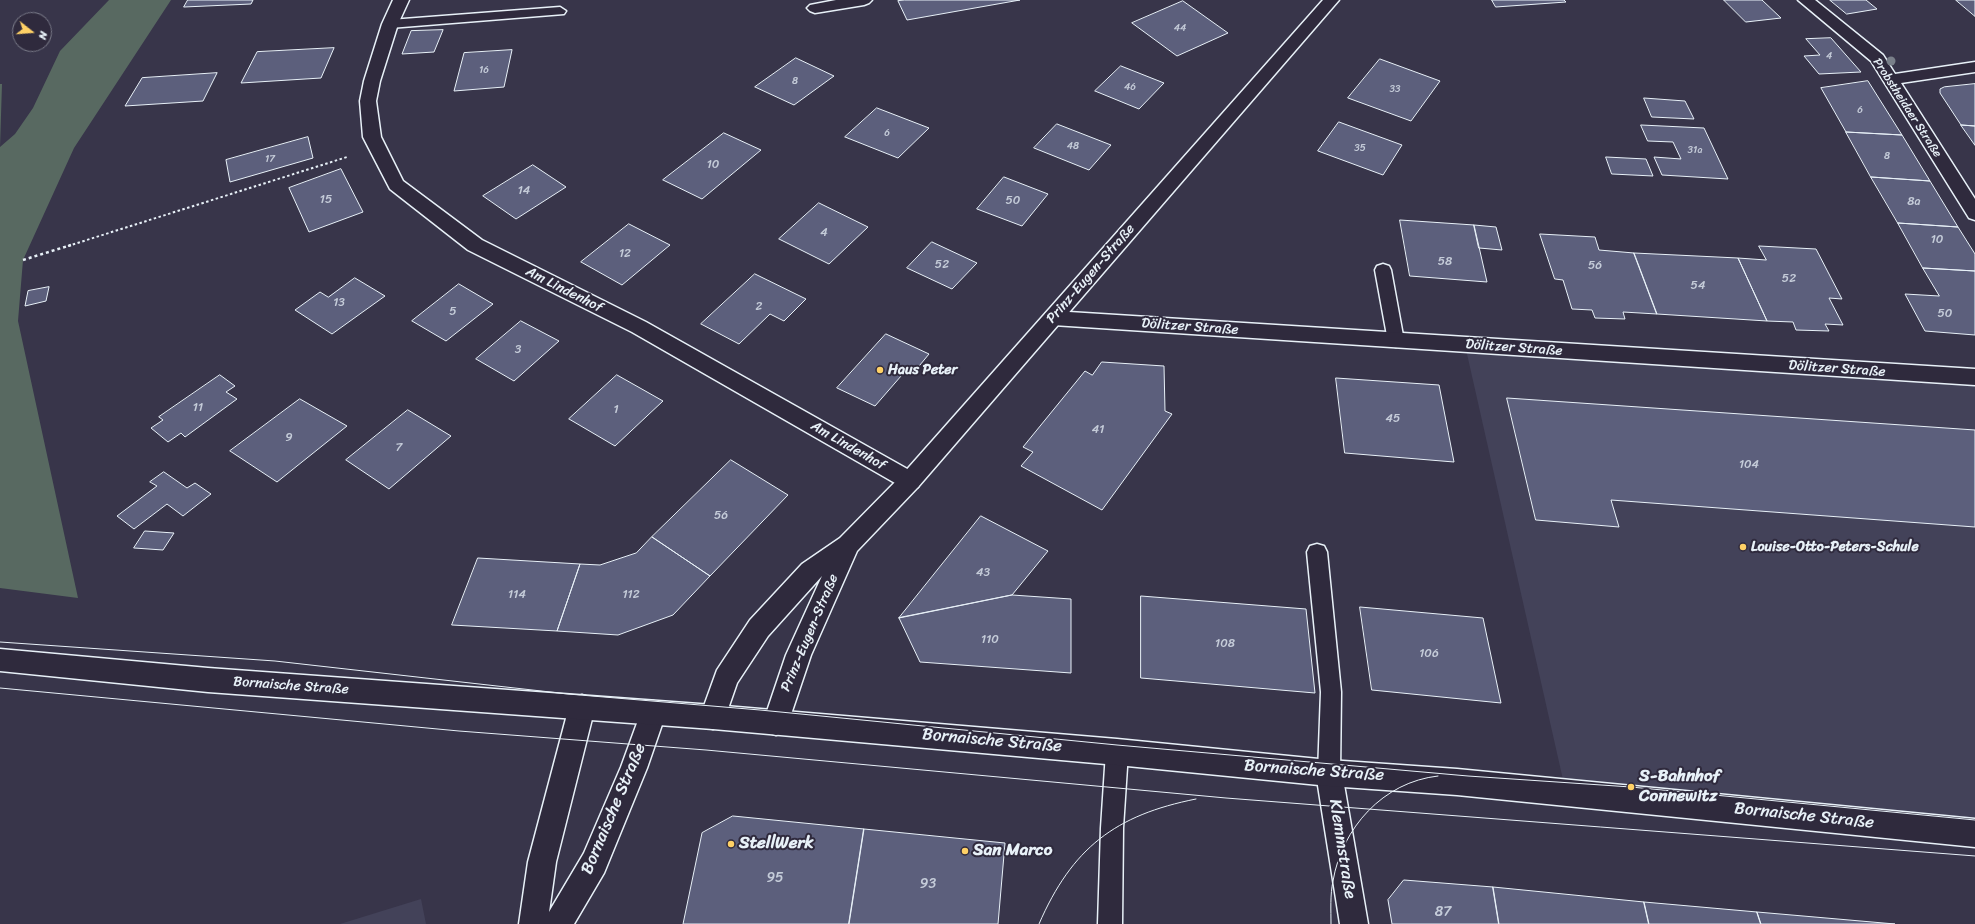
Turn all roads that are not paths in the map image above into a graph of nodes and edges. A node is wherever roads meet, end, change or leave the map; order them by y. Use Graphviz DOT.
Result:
graph roads {
  1 [pos="401,0"];
  2 [pos="864,0"];
  3 [pos="1331,0"];
  4 [pos="1806,0"];
  5 [pos="815,8"];
  6 [pos="560,11"];
  7 [pos="390,24"];
  8 [pos="1975,67"];
  9 [pos="1891,79"];
  10 [pos="1975,214"];
  11 [pos="1383,270"];
  12 [pos="1053,318"];
  13 [pos="1396,341"];
  14 [pos="1975,377"];
  15 [pos="910,481"];
  16 [pos="848,545"];
  17 [pos="1317,552"];
  18 [pos="4,660"];
  19 [pos="582,707"];
  20 [pos="653,713"];
  21 [pos="714,717"];
  22 [pos="776,723"];
  23 [pos="1117,752"];
  24 [pos="1329,773"];
  25 [pos="1975,833"];
  26 [pos="533,924"];
  27 [pos="558,924"];
  28 [pos="1110,924"];
  29 [pos="1354,924"];
  1 -- 7 [label="street, Am Lindenhof"];
  2 -- 5 [label="street"];
  3 -- 12 [label="street, Prinz-Eugen-Straße"];
  4 -- 9 [label="street, Probstheidaer Straße"];
  6 -- 7 [label="lane"];
  7 -- 15 [label="street, Am Lindenhof"];
  8 -- 9 [label="street"];
  9 -- 10 [label="street, Probstheidaer Straße"];
  11 -- 13 [label="lane"];
  12 -- 13 [label="street, Dölitzer Straße"];
  12 -- 15 [label="street, Prinz-Eugen-Straße"];
  13 -- 14 [label="street, Dölitzer Straße"];
  15 -- 16 [label="street, Prinz-Eugen-Straße"];
  16 -- 21 [label="street, Prinz-Eugen-Straße"];
  16 -- 22 [label="street, Prinz-Eugen-Straße"];
  17 -- 24 [label="lane"];
  18 -- 19 [label="street, Bornaische Straße"];
  19 -- 20 [label="street, Bornaische Straße"];
  19 -- 26 [label="street"];
  20 -- 21 [label="street, Bornaische Straße"];
  20 -- 27 [label="street, Bornaische Straße"];
  21 -- 22 [label="street, Bornaische Straße"];
  22 -- 23 [label="street, Bornaische Straße"];
  23 -- 24 [label="street, Bornaische Straße"];
  23 -- 28 [label="lane"];
  24 -- 25 [label="street, Bornaische Straße"];
  24 -- 29 [label="street, Klemmstraße"];
}
